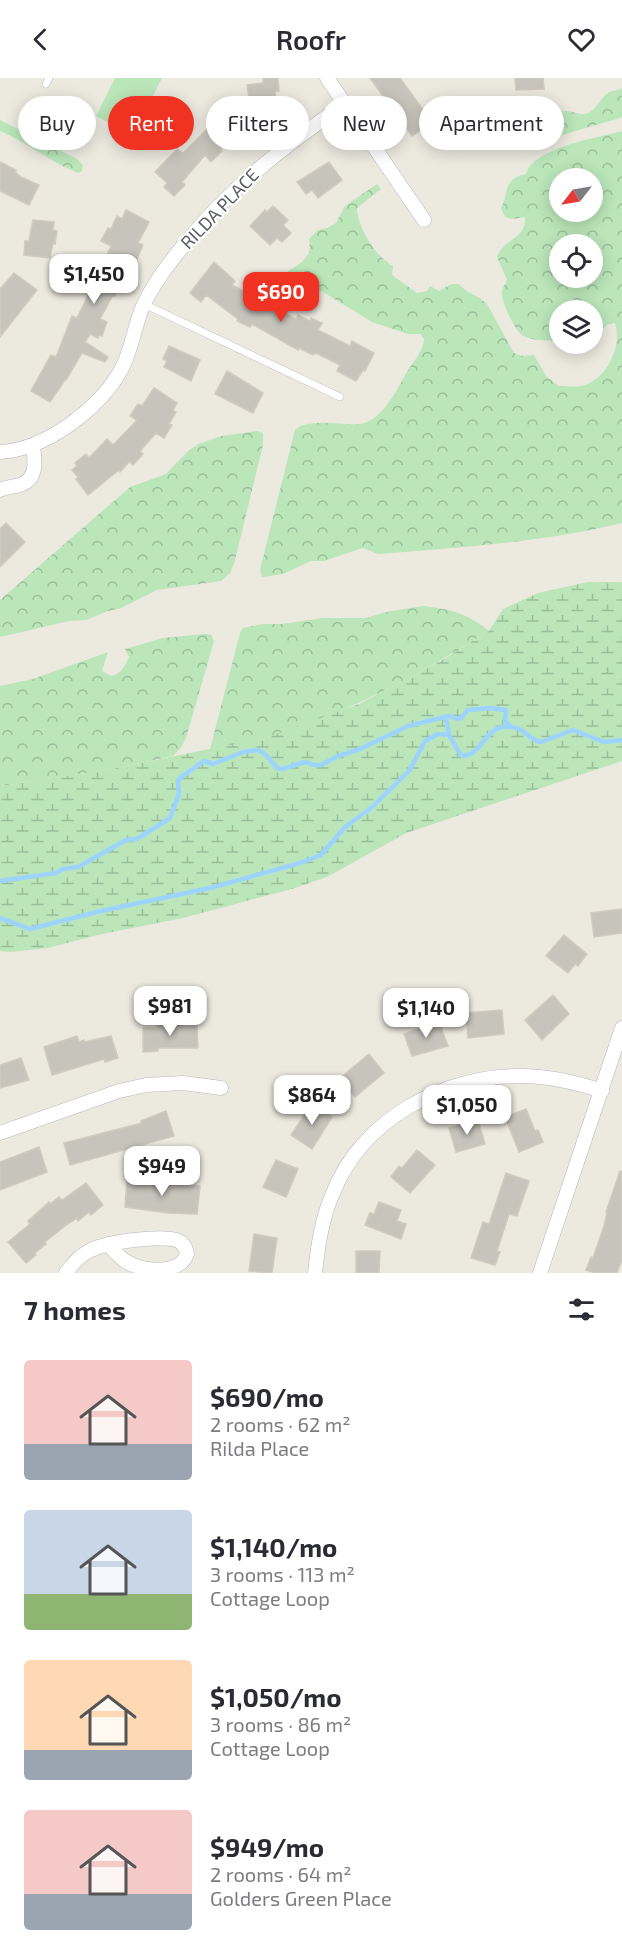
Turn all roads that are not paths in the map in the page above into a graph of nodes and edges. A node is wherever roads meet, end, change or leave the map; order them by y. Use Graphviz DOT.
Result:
graph roads {
  1 [pos="327,78"];
  2 [pos="339,96"];
  3 [pos="321,120"];
  4 [pos="376,150"];
  5 [pos="424,220"];
  6 [pos="144,304"];
  7 [pos="340,397"];
  8 [pos="33,446"];
  9 [pos="0,452"];
  10 [pos="0,490"];
  11 [pos="622,1028"];
  12 [pos="221,1088"];
  13 [pos="602,1091"];
  14 [pos="0,1132"];
  15 [pos="108,1244"];
  16 [pos="66,1273"];
  17 [pos="315,1273"];
  18 [pos="540,1273"];
  1 -- 2 [label="street"];
  3 -- 6 [label="street, RILDA PLACE"];
  4 -- 5 [label="street"];
  6 -- 7 [label="lane"];
  6 -- 8 [label="street, RILDA PLACE"];
  8 -- 9 [label="street, RILDA PLACE"];
  8 -- 10 [label="street"];
  11 -- 13 [label="street"];
  12 -- 14 [label="street"];
  13 -- 17 [label="street"];
  13 -- 18 [label="street"];
  15 -- 15 [label="street"];
  15 -- 16 [label="street"];
}
